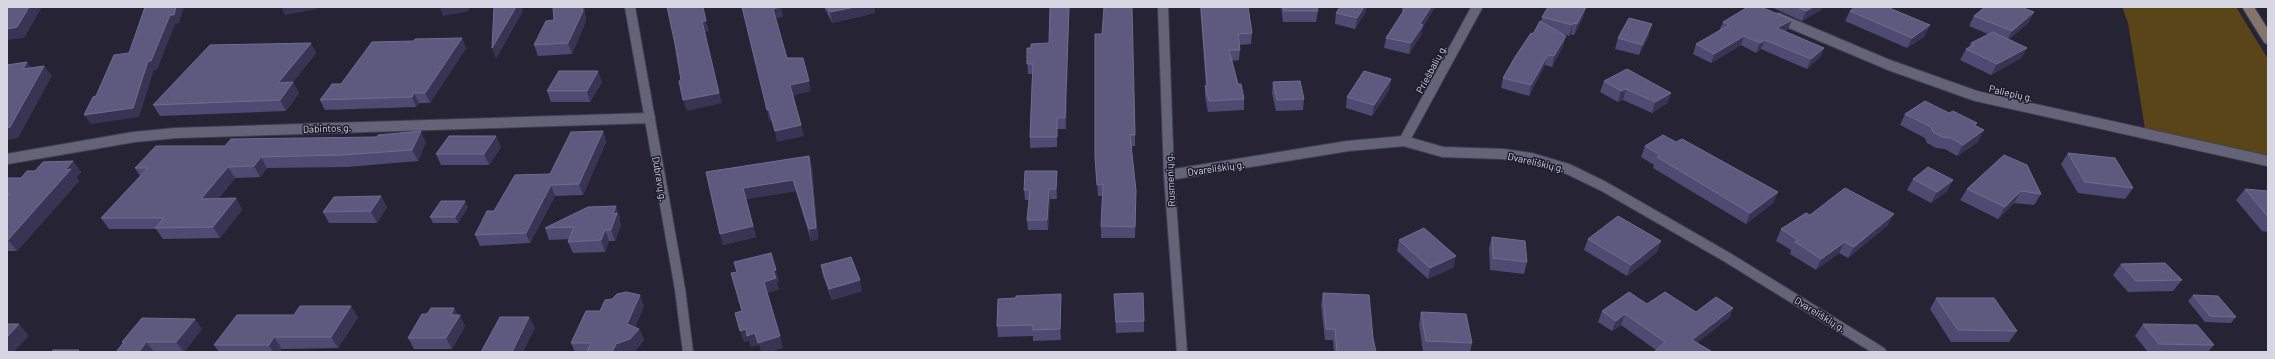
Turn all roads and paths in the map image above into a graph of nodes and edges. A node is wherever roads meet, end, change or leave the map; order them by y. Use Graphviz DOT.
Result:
graph roads {
  1 [pos="630,7"];
  2 [pos="1163,7"];
  3 [pos="1476,7"];
  4 [pos="2248,7"];
  5 [pos="1766,13"];
  6 [pos="2268,39"];
  7 [pos="650,118"];
  8 [pos="1404,141"];
  9 [pos="7,158"];
  10 [pos="2268,161"];
  11 [pos="1169,175"];
  12 [pos="688,352"];
  13 [pos="1182,352"];
  14 [pos="1881,352"];
  1 -- 7 [label="street, Dubravų g."];
  2 -- 11 [label="street, Rusmenių g."];
  3 -- 8 [label="street, Priešbalių g."];
  4 -- 6 [label="main road"];
  5 -- 10 [label="street, Paliepių g."];
  7 -- 9 [label="street, Dabintos g."];
  7 -- 12 [label="street, Dubravų g."];
  8 -- 11 [label="street, Dvareliškių g."];
  8 -- 14 [label="street, Dvareliškių g."];
  11 -- 13 [label="street, Rusmenių g."];
}
